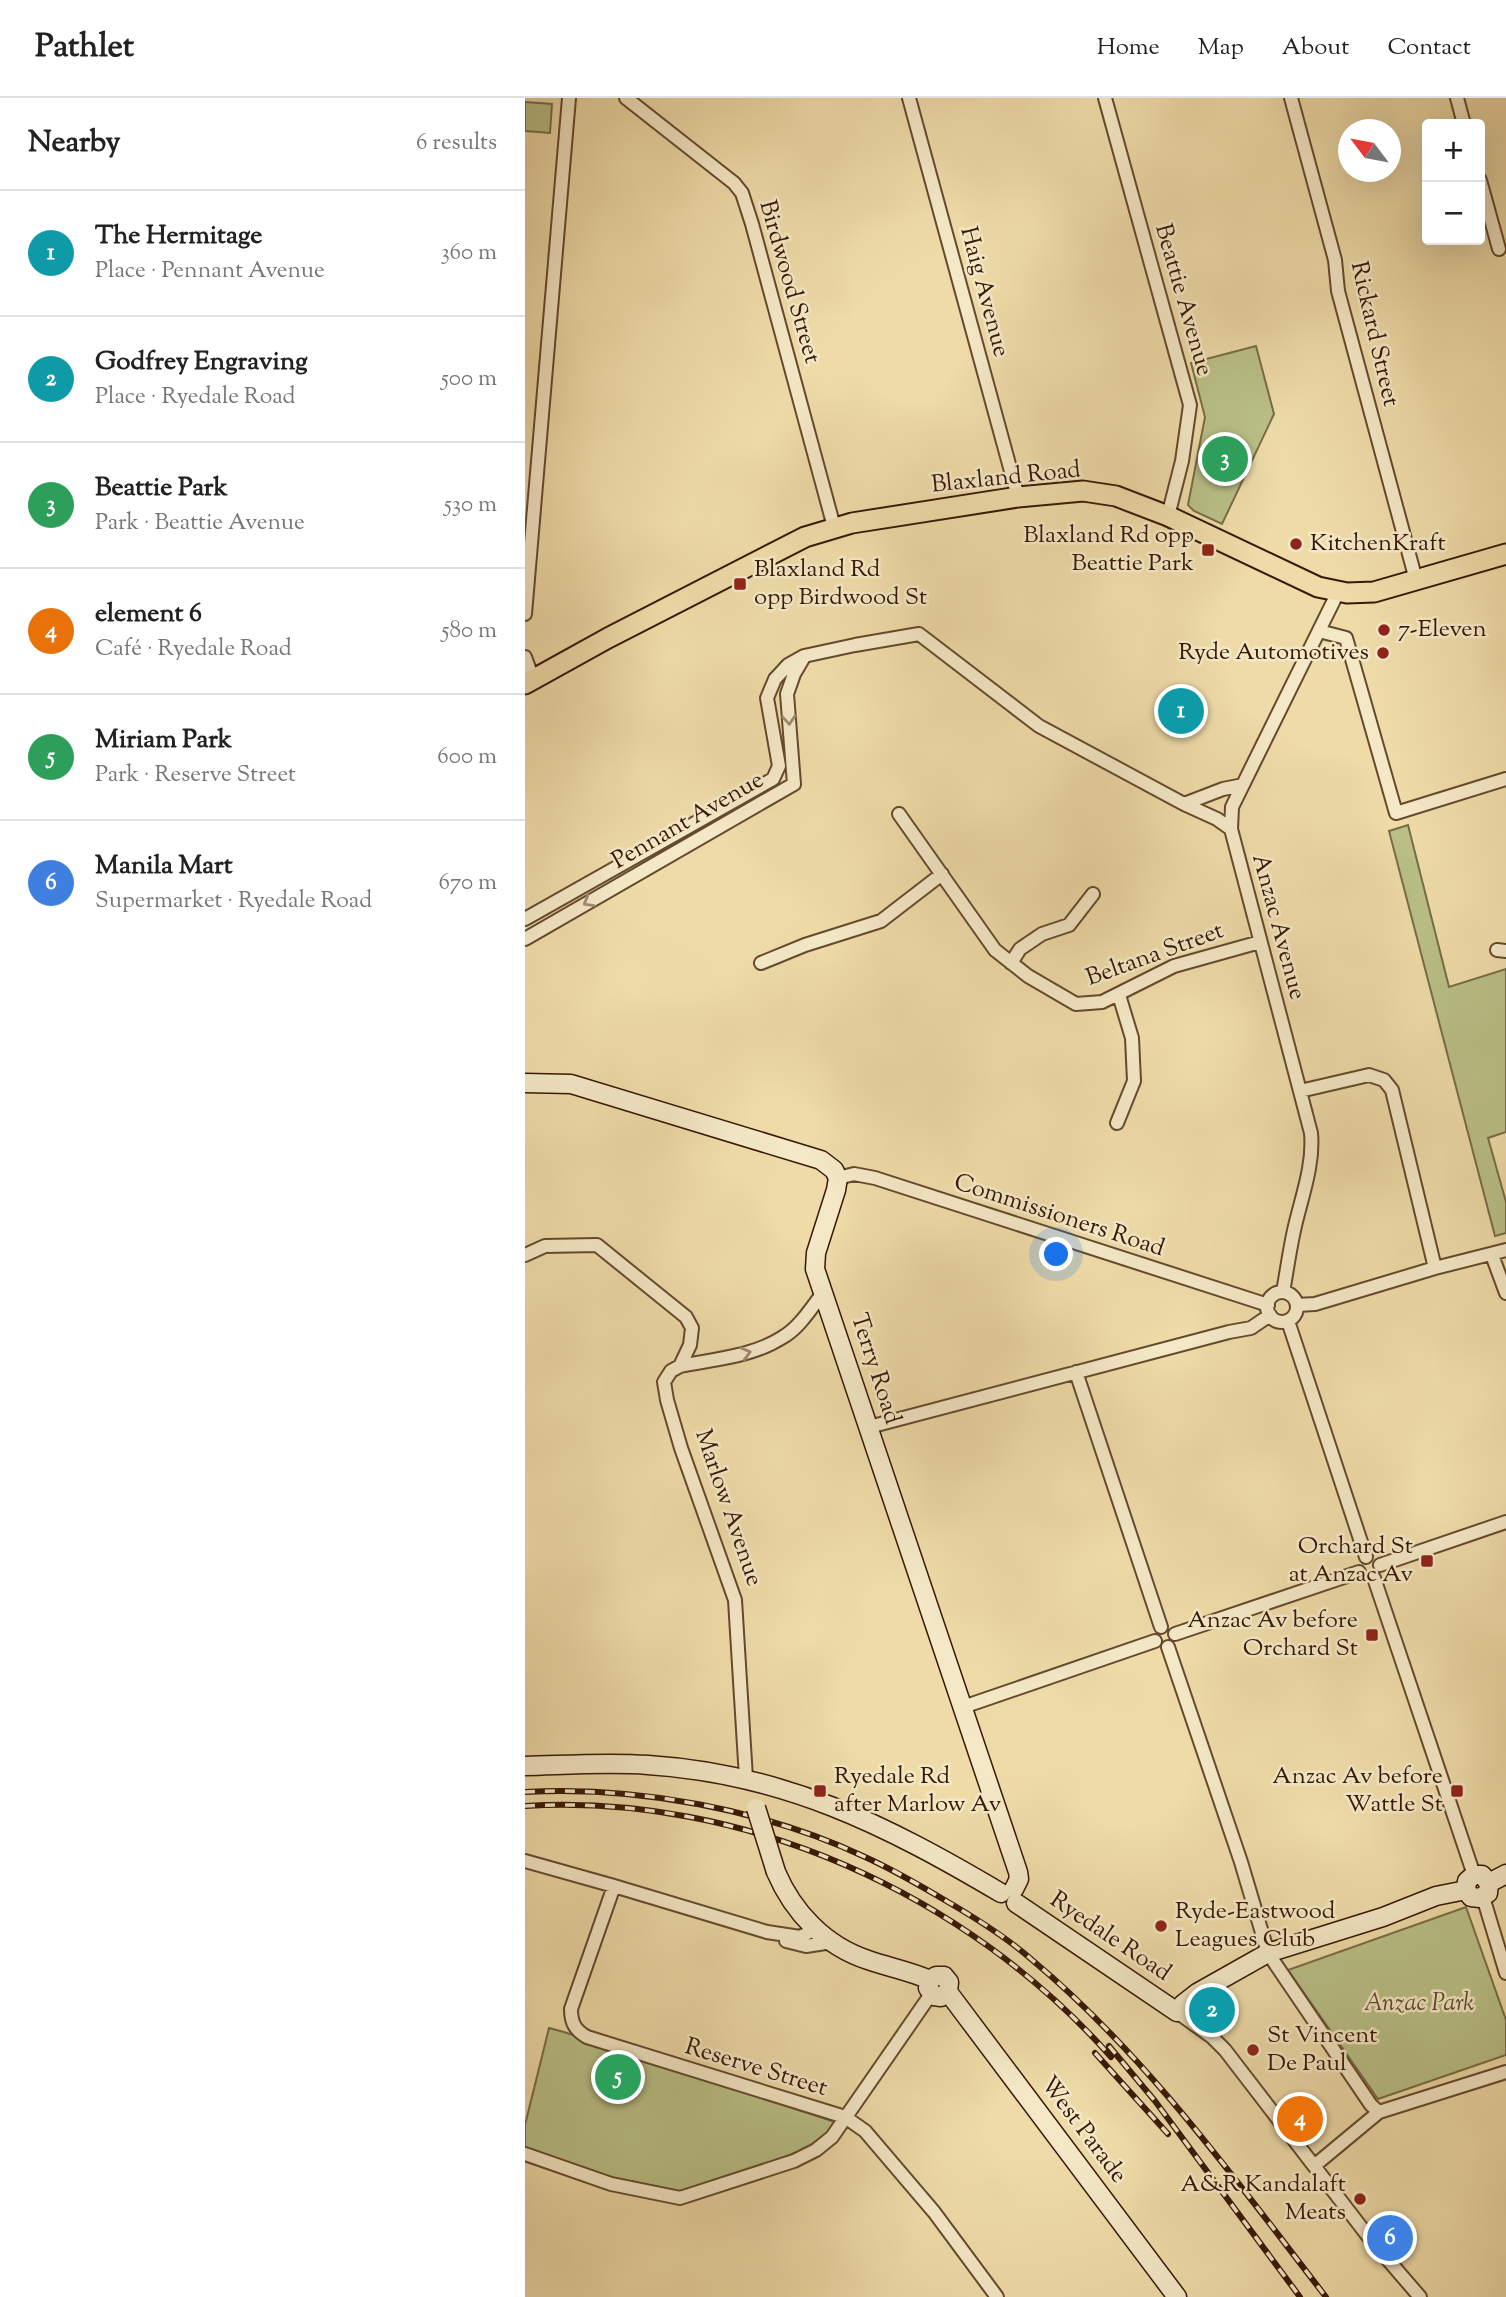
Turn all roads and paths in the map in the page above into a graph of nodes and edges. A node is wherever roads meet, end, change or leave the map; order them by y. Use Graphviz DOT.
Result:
graph roads {
  1 [pos="569,98"];
  2 [pos="626,98"];
  3 [pos="909,98"];
  4 [pos="1105,98"];
  5 [pos="1291,98"];
  6 [pos="1457,98"];
  7 [pos="1463,119"];
  8 [pos="1481,182"];
  9 [pos="1499,249"];
  10 [pos="1018,497"];
  11 [pos="1168,516"];
  12 [pos="834,527"];
  13 [pos="1506,554"];
  14 [pos="1416,580"];
  15 [pos="1338,592"];
  16 [pos="525,606"];
  17 [pos="1319,631"];
  18 [pos="804,656"];
  19 [pos="525,657"];
  20 [pos="529,682"];
  21 [pos="1506,779"];
  22 [pos="1244,785"];
  23 [pos="1184,804"];
  24 [pos="899,814"];
  25 [pos="1231,829"];
  26 [pos="942,874"];
  27 [pos="1093,894"];
  28 [pos="525,919"];
  29 [pos="525,939"];
  30 [pos="1260,942"];
  31 [pos="761,963"];
  32 [pos="1011,963"];
  33 [pos="1119,995"];
  34 [pos="525,1083"];
  35 [pos="1300,1091"];
  36 [pos="1117,1123"];
  37 [pos="838,1178"];
  38 [pos="1506,1250"];
  39 [pos="525,1255"];
  40 [pos="1492,1255"];
  41 [pos="1434,1268"];
  42 [pos="1283,1292"];
  43 [pos="823,1293"];
  44 [pos="1506,1293"];
  45 [pos="1245,1299"];
  46 [pos="1297,1304"];
  47 [pos="1269,1310"];
  48 [pos="1288,1321"];
  49 [pos="1229,1332"];
  50 [pos="680,1366"];
  51 [pos="1076,1372"];
  52 [pos="869,1427"];
  53 [pos="1506,1522"];
  54 [pos="1366,1558"];
  55 [pos="1380,1565"];
  56 [pos="1359,1572"];
  57 [pos="1374,1578"];
  58 [pos="1161,1627"];
  59 [pos="1175,1634"];
  60 [pos="1154,1641"];
  61 [pos="1168,1647"];
  62 [pos="963,1707"];
  63 [pos="525,1766"];
  64 [pos="747,1778"];
  65 [pos="778,1787"];
  66 [pos="756,1808"];
  67 [pos="525,1861"];
  68 [pos="1506,1874"];
  69 [pos="614,1886"];
  70 [pos="1478,1886"];
  71 [pos="1011,1895"];
  72 [pos="767,1932"];
  73 [pos="824,1936"];
  74 [pos="1268,1954"];
  75 [pos="1506,1973"];
  76 [pos="936,1989"];
  77 [pos="1177,2012"];
  78 [pos="1506,2072"];
  79 [pos="1379,2112"];
  80 [pos="845,2117"];
  81 [pos="525,2154"];
  82 [pos="1314,2166"];
  83 [pos="997,2297"];
  84 [pos="1178,2297"];
  85 [pos="1420,2297"];
  1 -- 16 [label="street"];
  2 -- 12 [label="street, Birdwood Street"];
  3 -- 10 [label="street, Haig Avenue"];
  4 -- 11 [label="street, Beattie Avenue"];
  5 -- 14 [label="street, Rickard Street"];
  6 -- 7 [label="street"];
  8 -- 9 [label="street"];
  10 -- 11 [label="main road, Blaxland Road"];
  10 -- 12 [label="main road, Blaxland Road"];
  11 -- 15 [label="main road, Blaxland Road"];
  12 -- 20 [label="main road, Blaxland Road"];
  13 -- 14 [label="main road, Blaxland Road"];
  14 -- 15 [label="main road, Blaxland Road"];
  15 -- 17 [label="street, Anzac Avenue"];
  17 -- 21 [label="street"];
  17 -- 22 [label="street, Anzac Avenue"];
  18 -- 23 [label="street, Pennant Avenue"];
  18 -- 28 [label="street, Pennant Avenue"];
  18 -- 29 [label="street, Pennant Avenue, one-way"];
  19 -- 20 [label="street"];
  22 -- 23 [label="street"];
  22 -- 25 [label="street, Anzac Avenue"];
  23 -- 25 [label="street, Pennant Avenue"];
  24 -- 26 [label="street, Beltana Street"];
  25 -- 30 [label="street, Anzac Avenue"];
  26 -- 31 [label="street"];
  26 -- 32 [label="street, Beltana Street"];
  27 -- 32 [label="street"];
  30 -- 33 [label="street, Beltana Street"];
  30 -- 35 [label="street, Anzac Avenue"];
  32 -- 33 [label="street, Beltana Street"];
  33 -- 36 [label="street"];
  34 -- 37 [label="street"];
  35 -- 41 [label="street"];
  35 -- 42 [label="street, Anzac Avenue"];
  37 -- 43 [label="street, Terry Road"];
  37 -- 45 [label="street, Commissioners Road"];
  38 -- 40 [label="street"];
  39 -- 50 [label="street, Marlow Avenue"];
  40 -- 41 [label="street"];
  40 -- 44 [label="street"];
  41 -- 46 [label="street"];
  42 -- 46 [label="street"];
  42 -- 47 [label="street"];
  50 -- 43 [label="street, one-way"];
  43 -- 52 [label="street, Terry Road"];
  45 -- 47 [label="street, Commissioners Road"];
  45 -- 49 [label="street"];
  46 -- 48 [label="street"];
  47 -- 48 [label="street"];
  47 -- 49 [label="street"];
  48 -- 54 [label="street"];
  49 -- 51 [label="street"];
  50 -- 64 [label="street, Marlow Avenue"];
  51 -- 52 [label="street"];
  51 -- 58 [label="street"];
  52 -- 62 [label="street, Terry Road"];
  53 -- 55 [label="street"];
  54 -- 55 [label="street"];
  54 -- 56 [label="street"];
  55 -- 57 [label="street"];
  56 -- 57 [label="street"];
  56 -- 59 [label="street"];
  57 -- 70 [label="street"];
  58 -- 59 [label="street"];
  58 -- 60 [label="street"];
  59 -- 61 [label="street"];
  60 -- 61 [label="street"];
  60 -- 62 [label="street"];
  61 -- 74 [label="street"];
  62 -- 71 [label="street, Terry Road"];
  63 -- 64 [label="street, Ryedale Road"];
  64 -- 65 [label="street, Ryedale Road"];
  64 -- 66 [label="street, Marlow Avenue"];
  65 -- 66 [label="street"];
  65 -- 71 [label="street, Ryedale Road"];
  66 -- 73 [label="street, Marlow Avenue, bridge"];
  67 -- 69 [label="street"];
  68 -- 70 [label="street"];
  69 -- 72 [label="street"];
  69 -- 80 [label="street, Reserve Street"];
  70 -- 74 [label="street"];
  70 -- 75 [label="street"];
  71 -- 77 [label="street, Ryedale Road"];
  72 -- 73 [label="street"];
  72 -- 73 [label="street"];
  73 -- 76 [label="street"];
  74 -- 77 [label="street"];
  74 -- 79 [label="street"];
  76 -- 80 [label="street"];
  76 -- 84 [label="street, West Parade"];
  77 -- 82 [label="street, Ryedale Road"];
  78 -- 79 [label="street"];
  79 -- 82 [label="street"];
  80 -- 81 [label="street"];
  80 -- 83 [label="street, Reserve Street"];
  82 -- 85 [label="street, Ryedale Road"];
}
